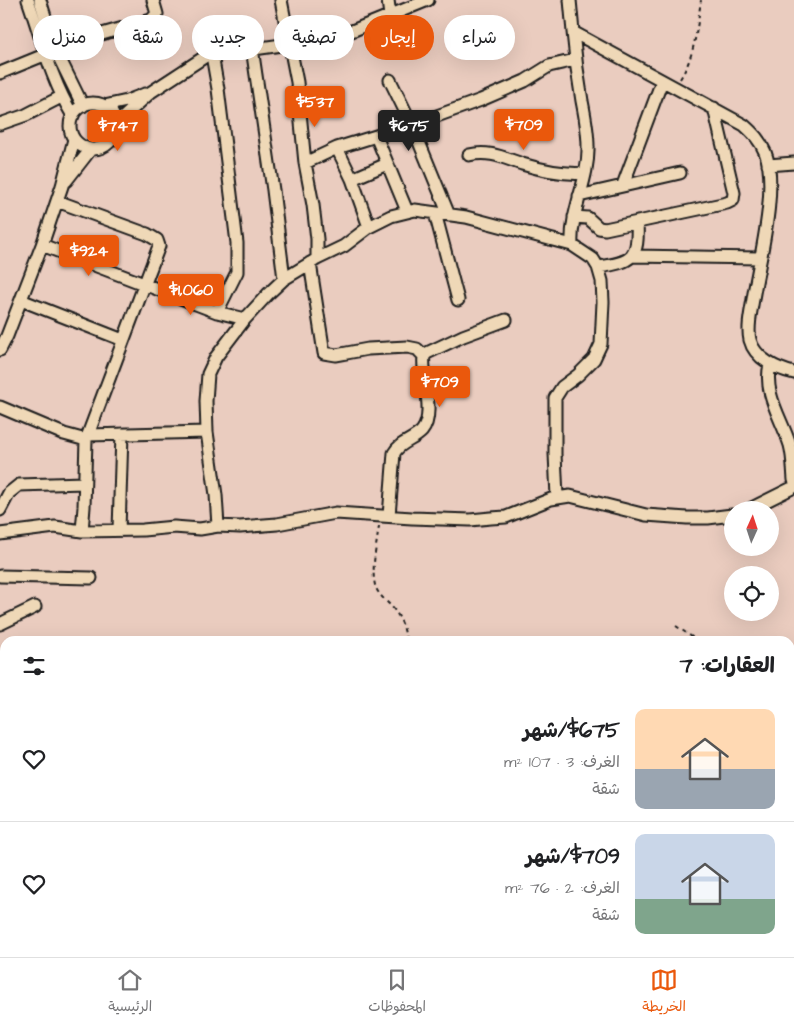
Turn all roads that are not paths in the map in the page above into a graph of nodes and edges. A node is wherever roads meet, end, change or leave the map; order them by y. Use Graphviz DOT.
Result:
graph roads {
  1 [pos="28,0"];
  2 [pos="40,0"];
  3 [pos="153,0"];
  4 [pos="281,0"];
  5 [pos="388,0"];
  6 [pos="428,0"];
  7 [pos="570,0"];
  8 [pos="33,15"];
  9 [pos="43,15"];
  10 [pos="284,15"];
  11 [pos="390,15"];
  12 [pos="392,15"];
  13 [pos="573,32"];
  14 [pos="104,34"];
  15 [pos="33,58"];
  16 [pos="52,60"];
  17 [pos="55,60"];
  18 [pos="197,60"];
  19 [pos="213,60"];
  20 [pos="254,60"];
  21 [pos="292,60"];
  22 [pos="575,60"];
  23 [pos="0,72"];
  24 [pos="390,80"];
  25 [pos="662,81"];
  26 [pos="151,92"];
  27 [pos="61,97"];
  28 [pos="83,106"];
  29 [pos="104,106"];
  30 [pos="714,108"];
  31 [pos="73,116"];
  32 [pos="0,124"];
  33 [pos="116,124"];
  34 [pos="412,124"];
  35 [pos="376,136"];
  36 [pos="74,139"];
  37 [pos="337,148"];
  38 [pos="91,149"];
  39 [pos="469,155"];
  40 [pos="305,163"];
  41 [pos="387,164"];
  42 [pos="794,164"];
  43 [pos="768,165"];
  44 [pos="585,173"];
  45 [pos="680,173"];
  46 [pos="352,179"];
  47 [pos="623,185"];
  48 [pos="62,186"];
  49 [pos="580,196"];
  50 [pos="57,201"];
  51 [pos="406,211"];
  52 [pos="435,213"];
  53 [pos="448,215"];
  54 [pos="574,217"];
  55 [pos="637,222"];
  56 [pos="369,227"];
  57 [pos="42,244"];
  58 [pos="572,245"];
  59 [pos="632,256"];
  60 [pos="760,258"];
  61 [pos="314,261"];
  62 [pos="598,267"];
  63 [pos="284,279"];
  64 [pos="145,285"];
  65 [pos="21,300"];
  66 [pos="458,300"];
  67 [pos="217,312"];
  68 [pos="245,319"];
  69 [pos="506,320"];
  70 [pos="123,340"];
  71 [pos="0,350"];
  72 [pos="424,356"];
  73 [pos="770,364"];
  74 [pos="794,373"];
  75 [pos="0,408"];
  76 [pos="207,432"];
  77 [pos="122,434"];
  78 [pos="87,438"];
  79 [pos="794,480"];
  80 [pos="84,483"];
  81 [pos="794,487"];
  82 [pos="557,497"];
  83 [pos="766,501"];
  84 [pos="0,510"];
  85 [pos="385,516"];
  86 [pos="724,516"];
  87 [pos="218,526"];
  88 [pos="119,530"];
  89 [pos="82,531"];
  90 [pos="0,534"];
  91 [pos="0,576"];
  92 [pos="90,578"];
  93 [pos="34,607"];
  94 [pos="0,624"];
  1 -- 8 [label="street"];
  2 -- 9 [label="street"];
  3 -- 14 [label="street"];
  4 -- 10 [label="street"];
  5 -- 11 [label="street"];
  6 -- 12 [label="street"];
  7 -- 13 [label="street"];
  13 -- 22 [label="street"];
  13 -- 25 [label="street"];
  15 -- 23 [label="street"];
  16 -- 27 [label="street"];
  17 -- 28 [label="street"];
  18 -- 26 [label="street"];
  19 -- 67 [label="street"];
  20 -- 63 [label="street"];
  21 -- 40 [label="street"];
  22 -- 34 [label="street"];
  22 -- 44 [label="street"];
  24 -- 34 [label="street"];
  25 -- 30 [label="street"];
  25 -- 47 [label="street"];
  26 -- 29 [label="street"];
  26 -- 33 [label="street"];
  27 -- 31 [label="street"];
  27 -- 32 [label="street"];
  28 -- 29 [label="street"];
  28 -- 31 [label="street"];
  29 -- 33 [label="street"];
  30 -- 43 [label="street"];
  30 -- 55 [label="street"];
  31 -- 36 [label="street"];
  33 -- 38 [label="street"];
  34 -- 35 [label="street"];
  34 -- 53 [label="street"];
  35 -- 37 [label="street"];
  35 -- 41 [label="street"];
  36 -- 38 [label="street"];
  36 -- 48 [label="street"];
  37 -- 40 [label="street"];
  37 -- 46 [label="street"];
  38 -- 48 [label="street"];
  39 -- 44 [label="street"];
  40 -- 61 [label="street"];
  41 -- 46 [label="street"];
  41 -- 51 [label="street"];
  42 -- 43 [label="street"];
  43 -- 60 [label="street"];
  44 -- 49 [label="street"];
  45 -- 47 [label="street"];
  46 -- 56 [label="street"];
  47 -- 49 [label="street"];
  48 -- 50 [label="street"];
  49 -- 54 [label="street"];
  50 -- 57 [label="street"];
  50 -- 64 [label="street"];
  51 -- 52 [label="street"];
  51 -- 56 [label="street"];
  52 -- 53 [label="street"];
  52 -- 66 [label="street"];
  53 -- 58 [label="street"];
  54 -- 55 [label="street"];
  54 -- 58 [label="street"];
  55 -- 59 [label="street"];
  56 -- 61 [label="street"];
  57 -- 64 [label="street"];
  57 -- 65 [label="street"];
  58 -- 62 [label="street"];
  59 -- 60 [label="street"];
  59 -- 62 [label="street"];
  60 -- 73 [label="street"];
  61 -- 63 [label="street"];
  61 -- 72 [label="street"];
  62 -- 82 [label="street"];
  63 -- 68 [label="street"];
  64 -- 67 [label="street"];
  64 -- 70 [label="street"];
  65 -- 70 [label="street"];
  65 -- 71 [label="street"];
  67 -- 68 [label="street"];
  68 -- 76 [label="street"];
  69 -- 72 [label="street"];
  70 -- 78 [label="street"];
  72 -- 85 [label="street"];
  73 -- 74 [label="street"];
  73 -- 79 [label="street"];
  75 -- 78 [label="street"];
  76 -- 77 [label="street"];
  76 -- 87 [label="street"];
  77 -- 78 [label="street"];
  77 -- 88 [label="street"];
  78 -- 80 [label="street"];
  80 -- 84 [label="street"];
  80 -- 89 [label="street"];
  81 -- 83 [label="street"];
  82 -- 85 [label="street"];
  82 -- 86 [label="street"];
  85 -- 87 [label="street"];
  87 -- 88 [label="street"];
  88 -- 89 [label="street"];
  89 -- 90 [label="street"];
  91 -- 92 [label="street"];
  93 -- 94 [label="street"];
}
